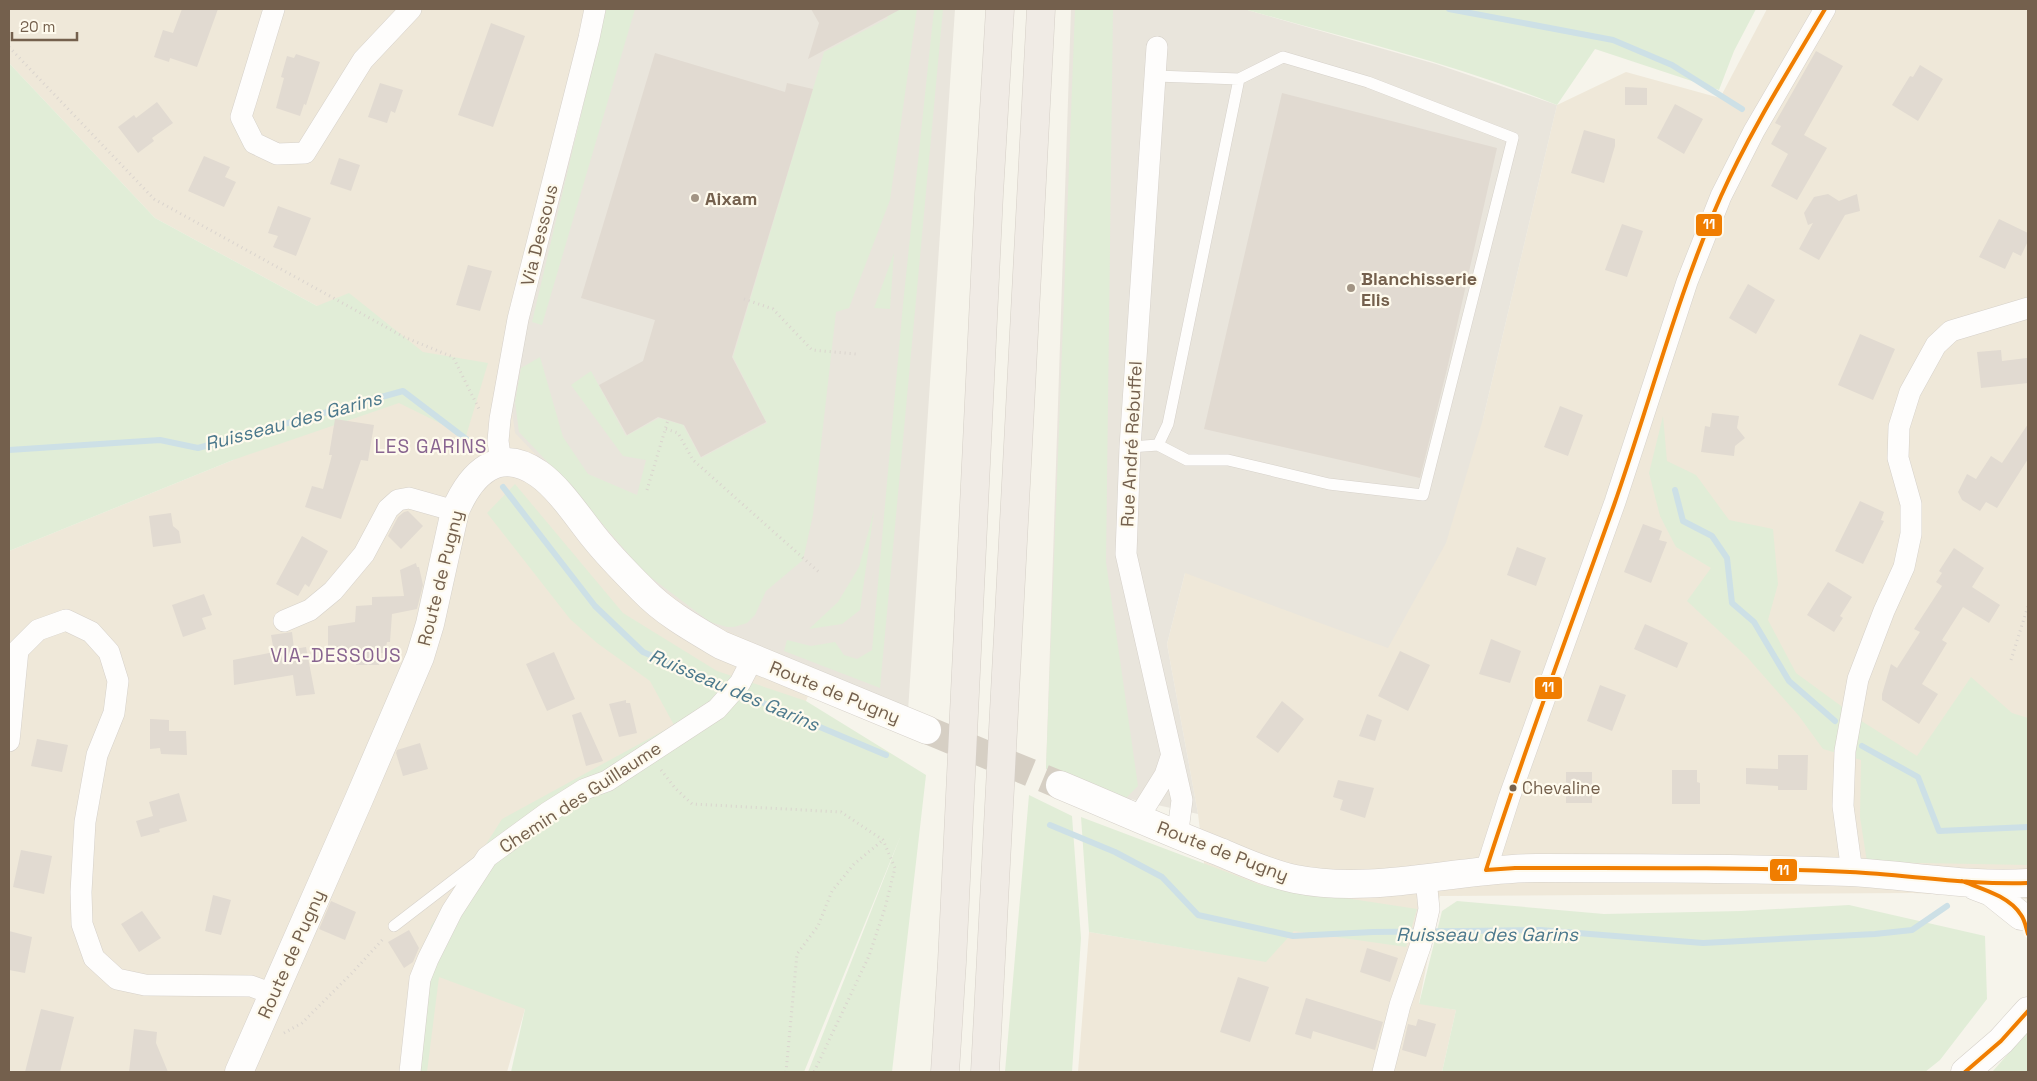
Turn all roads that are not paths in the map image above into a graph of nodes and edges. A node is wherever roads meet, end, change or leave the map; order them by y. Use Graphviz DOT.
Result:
graph roads {
  1 [pos="274,9"];
  2 [pos="412,9"];
  3 [pos="595,9"];
  4 [pos="1000,9"];
  5 [pos="1041,9"];
  6 [pos="1825,9"];
  7 [pos="1157,47"];
  8 [pos="1156,76"];
  9 [pos="1239,79"];
  10 [pos="2028,308"];
  11 [pos="1158,445"];
  12 [pos="1130,447"];
  13 [pos="501,463"];
  14 [pos="454,511"];
  15 [pos="284,621"];
  16 [pos="753,658"];
  17 [pos="927,730"];
  18 [pos="9,741"];
  19 [pos="1171,757"];
  20 [pos="1060,785"];
  21 [pos="1140,819"];
  22 [pos="1176,834"];
  23 [pos="487,857"];
  24 [pos="1486,870"];
  25 [pos="1852,872"];
  26 [pos="1426,879"];
  27 [pos="1962,881"];
  28 [pos="2028,883"];
  29 [pos="2026,913"];
  30 [pos="394,926"];
  31 [pos="273,994"];
  32 [pos="2028,995"];
  33 [pos="2023,1017"];
  34 [pos="239,1072"];
  35 [pos="410,1072"];
  36 [pos="945,1072"];
  37 [pos="985,1072"];
  38 [pos="1383,1072"];
  39 [pos="1965,1072"];
  1 -- 2 [label="street"];
  3 -- 13 [label="street, Via Dessous"];
  4 -- 36 [label="highway"];
  5 -- 37 [label="highway"];
  6 -- 24 [label="street"];
  7 -- 8 [label="street, Rue André Rebuffel"];
  8 -- 9 [label="lane"];
  8 -- 12 [label="street, Rue André Rebuffel"];
  9 -- 11 [label="lane"];
  9 -- 11 [label="lane"];
  10 -- 25 [label="street"];
  11 -- 12 [label="lane"];
  12 -- 19 [label="street, Rue André Rebuffel"];
  13 -- 14 [label="street, Route de Pugny"];
  13 -- 16 [label="street, Route de Pugny"];
  14 -- 15 [label="street"];
  14 -- 31 [label="street, Route de Pugny"];
  16 -- 17 [label="street, Route de Pugny"];
  16 -- 23 [label="street, Chemin des Guillaume"];
  18 -- 31 [label="street"];
  19 -- 21 [label="street"];
  19 -- 22 [label="street, Rue André Rebuffel"];
  20 -- 21 [label="street, Route de Pugny"];
  21 -- 22 [label="street, Route de Pugny"];
  22 -- 26 [label="street, Route de Pugny"];
  23 -- 30 [label="lane"];
  23 -- 35 [label="street, Chemin des Guillaume"];
  24 -- 25 [label="street, Route de Pugny"];
  24 -- 26 [label="street, Route de Pugny"];
  25 -- 27 [label="street, Route de Pugny"];
  26 -- 38 [label="street"];
  27 -- 28 [label="street, Route de Pugny"];
  27 -- 29 [label="street, Route de Pugny"];
  31 -- 34 [label="street, Route de Pugny"];
  32 -- 33 [label="street"];
  33 -- 39 [label="street"];
}
